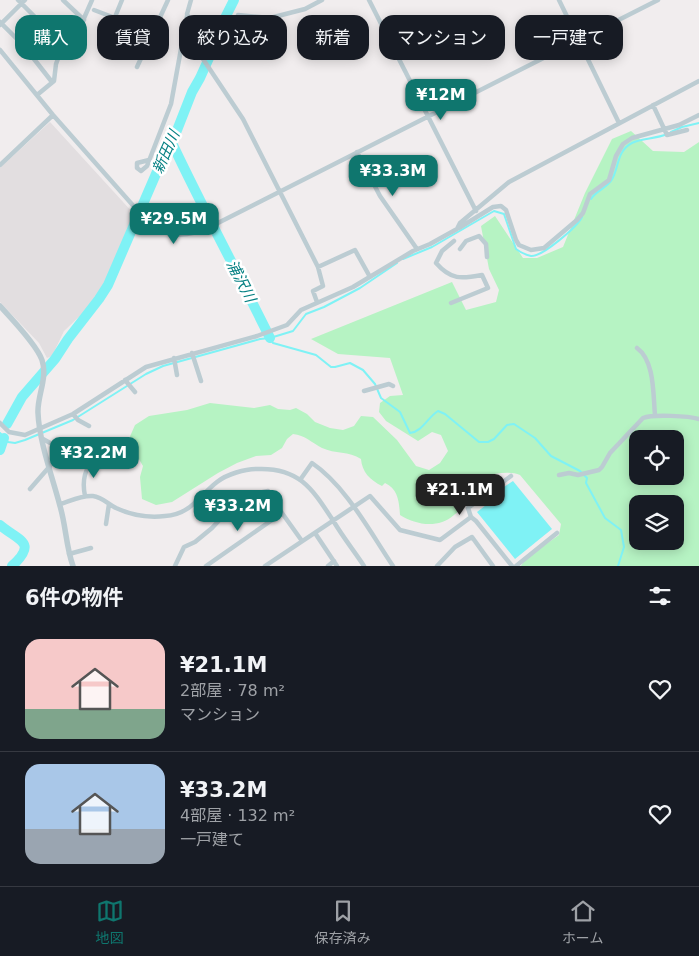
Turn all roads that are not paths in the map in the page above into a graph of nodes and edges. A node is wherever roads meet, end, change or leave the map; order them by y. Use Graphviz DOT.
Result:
graph roads {
  1 [pos="63,0"];
  2 [pos="92,0"];
  3 [pos="122,0"];
  4 [pos="168,0"];
  5 [pos="191,0"];
  6 [pos="322,0"];
  7 [pos="369,0"];
  8 [pos="559,0"];
  9 [pos="658,0"];
  10 [pos="22,1"];
  11 [pos="94,10"];
  12 [pos="187,14"];
  13 [pos="35,15"];
  14 [pos="79,15"];
  15 [pos="86,15"];
  16 [pos="106,15"];
  17 [pos="115,15"];
  18 [pos="161,15"];
  19 [pos="280,15"];
  20 [pos="566,15"];
  21 [pos="623,18"];
  22 [pos="0,24"];
  23 [pos="0,50"];
  24 [pos="57,60"];
  25 [pos="140,60"];
  26 [pos="540,60"];
  27 [pos="589,60"];
  28 [pos="137,68"];
  29 [pos="699,81"];
  30 [pos="52,82"];
  31 [pos="37,95"];
  32 [pos="652,105"];
  33 [pos="53,115"];
  34 [pos="699,115"];
  35 [pos="427,117"];
  36 [pos="619,123"];
  37 [pos="664,130"];
  38 [pos="687,130"];
  39 [pos="357,152"];
  40 [pos="149,160"];
  41 [pos="0,165"];
  42 [pos="279,192"];
  43 [pos="476,211"];
  44 [pos="458,228"];
  45 [pos="448,234"];
  46 [pos="454,241"];
  47 [pos="417,249"];
  48 [pos="487,257"];
  49 [pos="318,268"];
  50 [pos="370,277"];
  51 [pos="317,302"];
  52 [pos="452,303"];
  53 [pos="0,306"];
  54 [pos="637,348"];
  55 [pos="192,353"];
  56 [pos="174,358"];
  57 [pos="177,375"];
  58 [pos="125,380"];
  59 [pos="202,381"];
  60 [pos="393,386"];
  61 [pos="364,391"];
  62 [pos="135,392"];
  63 [pos="73,414"];
  64 [pos="655,415"];
  65 [pos="699,419"];
  66 [pos="0,423"];
  67 [pos="89,426"];
  68 [pos="41,434"];
  69 [pos="64,441"];
  70 [pos="97,458"];
  71 [pos="50,466"];
  72 [pos="559,474"];
  73 [pos="511,476"];
  74 [pos="300,480"];
  75 [pos="30,489"];
  76 [pos="85,496"];
  77 [pos="60,504"];
  78 [pos="109,504"];
  79 [pos="353,507"];
  80 [pos="282,513"];
  81 [pos="471,517"];
  82 [pos="333,520"];
  83 [pos="106,524"];
  84 [pos="315,533"];
  85 [pos="557,533"];
  86 [pos="302,541"];
  87 [pos="90,548"];
  88 [pos="69,554"];
  89 [pos="336,564"];
  90 [pos="73,566"];
  91 [pos="175,566"];
  92 [pos="206,566"];
  93 [pos="265,566"];
  94 [pos="328,566"];
  95 [pos="364,566"];
  96 [pos="393,566"];
  97 [pos="438,566"];
  98 [pos="493,566"];
  99 [pos="514,566"];
  1 -- 14 [label="street"];
  2 -- 15 [label="street"];
  3 -- 17 [label="street"];
  4 -- 18 [label="street"];
  5 -- 12 [label="street"];
  6 -- 19 [label="street"];
  7 -- 35 [label="street"];
  8 -- 20 [label="street"];
  9 -- 21 [label="street"];
  10 -- 13 [label="street"];
  10 -- 22 [label="street"];
  11 -- 16 [label="street"];
  12 -- 40 [label="street"];
  12 -- 42 [label="street"];
  22 -- 30 [label="street"];
  23 -- 31 [label="street"];
  24 -- 30 [label="street"];
  25 -- 28 [label="street"];
  26 -- 35 [label="street"];
  27 -- 36 [label="street"];
  29 -- 32 [label="street"];
  30 -- 31 [label="street"];
  31 -- 33 [label="street"];
  32 -- 36 [label="street"];
  32 -- 37 [label="street"];
  33 -- 41 [label="street"];
  33 -- 42 [label="street"];
  34 -- 37 [label="street"];
  35 -- 39 [label="street"];
  35 -- 43 [label="street"];
  36 -- 43 [label="street"];
  37 -- 38 [label="street"];
  37 -- 44 [label="street"];
  39 -- 42 [label="street"];
  39 -- 47 [label="street"];
  42 -- 49 [label="street"];
  43 -- 44 [label="street"];
  44 -- 45 [label="street"];
  45 -- 46 [label="street"];
  45 -- 47 [label="street"];
  46 -- 48 [label="street"];
  46 -- 52 [label="street"];
  47 -- 50 [label="street"];
  49 -- 50 [label="street"];
  49 -- 51 [label="street"];
  50 -- 51 [label="street"];
  51 -- 55 [label="street"];
  53 -- 68 [label="street"];
  54 -- 64 [label="street"];
  55 -- 56 [label="street"];
  55 -- 59 [label="street"];
  56 -- 57 [label="street"];
  56 -- 58 [label="street"];
  58 -- 62 [label="street"];
  58 -- 63 [label="street"];
  60 -- 61 [label="street"];
  63 -- 67 [label="street"];
  63 -- 68 [label="street"];
  64 -- 65 [label="street"];
  64 -- 72 [label="street"];
  66 -- 68 [label="street"];
  68 -- 69 [label="street"];
  68 -- 71 [label="street"];
  70 -- 76 [label="street"];
  71 -- 75 [label="street"];
  71 -- 77 [label="street"];
  73 -- 81 [label="street"];
  74 -- 78 [label="street"];
  74 -- 79 [label="street"];
  74 -- 82 [label="street"];
  76 -- 77 [label="street"];
  76 -- 78 [label="street"];
  77 -- 88 [label="street"];
  78 -- 83 [label="street"];
  79 -- 81 [label="street"];
  79 -- 82 [label="street"];
  79 -- 96 [label="street"];
  80 -- 86 [label="street"];
  80 -- 91 [label="street"];
  80 -- 92 [label="street"];
  81 -- 99 [label="street"];
  82 -- 84 [label="street"];
  82 -- 95 [label="street"];
  84 -- 86 [label="street"];
  84 -- 89 [label="street"];
  85 -- 99 [label="street"];
  86 -- 93 [label="street"];
  87 -- 88 [label="street"];
  88 -- 90 [label="street"];
  89 -- 94 [label="street"];
  97 -- 98 [label="street"];
}
